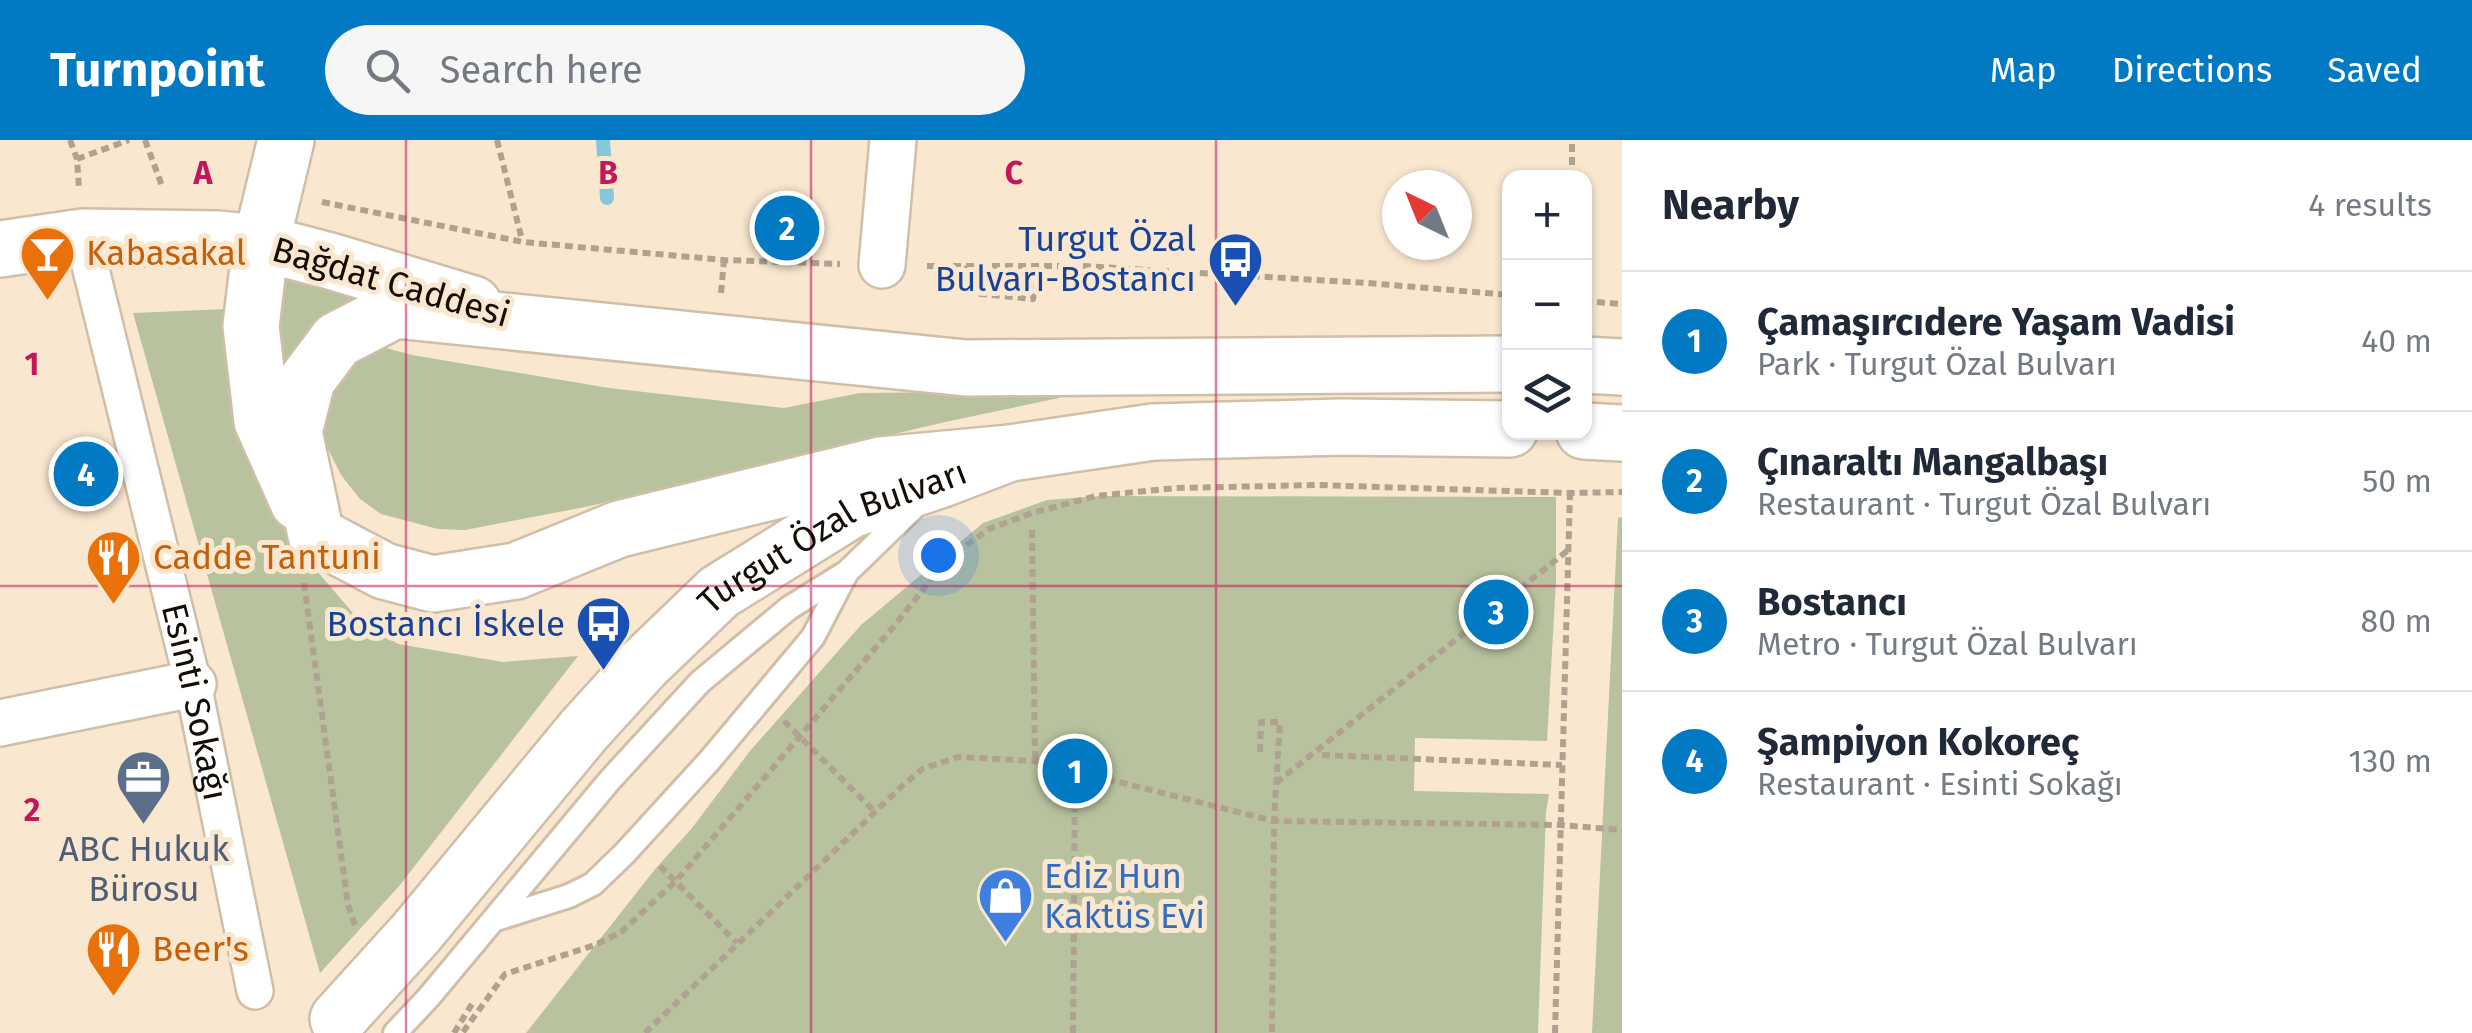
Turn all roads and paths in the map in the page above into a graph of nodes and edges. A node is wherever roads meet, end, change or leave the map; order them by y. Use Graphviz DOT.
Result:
graph roads {
  1 [pos="70,140"];
  2 [pos="129,140"];
  3 [pos="145,140"];
  4 [pos="286,140"];
  5 [pos="496,140"];
  6 [pos="893,140"];
  7 [pos="1572,140"];
  8 [pos="77,159"];
  9 [pos="1572,170"];
  10 [pos="162,186"];
  11 [pos="81,214"];
  12 [pos="522,242"];
  13 [pos="261,243"];
  14 [pos="0,249"];
  15 [pos="724,260"];
  16 [pos="882,265"];
  17 [pos="967,266"];
  18 [pos="972,293"];
  19 [pos="720,300"];
  20 [pos="1592,302"];
  21 [pos="1622,304"];
  22 [pos="543,326"];
  23 [pos="1502,364"];
  24 [pos="1592,365"];
  25 [pos="1622,367"];
  26 [pos="1502,429"];
  27 [pos="1592,431"];
  28 [pos="1622,433"];
  29 [pos="1010,453"];
  30 [pos="942,479"];
  31 [pos="1622,492"];
  32 [pos="1570,493"];
  33 [pos="1032,530"];
  34 [pos="1568,551"];
  35 [pos="310,556"];
  36 [pos="847,572"];
  37 [pos="194,684"];
  38 [pos="777,714"];
  39 [pos="0,723"];
  40 [pos="799,736"];
  41 [pos="1260,752"];
  42 [pos="1322,755"];
  43 [pos="1035,762"];
  44 [pos="1562,765"];
  45 [pos="1075,772"];
  46 [pos="1276,783"];
  47 [pos="875,812"];
  48 [pos="1274,820"];
  49 [pos="1560,826"];
  50 [pos="1622,830"];
  51 [pos="654,860"];
  52 [pos="676,880"];
  53 [pos="493,920"];
  54 [pos="360,934"];
  55 [pos="737,943"];
  56 [pos="255,991"];
  57 [pos="329,1026"];
  58 [pos="395,1033"];
  59 [pos="465,1033"];
  60 [pos="645,1033"];
  61 [pos="1073,1033"];
  62 [pos="1272,1033"];
  63 [pos="1556,1033"];
  1 -- 8 [label="path"];
  2 -- 8 [label="path"];
  3 -- 10 [label="path"];
  4 -- 13 [label="main road"];
  5 -- 12 [label="path"];
  6 -- 16 [label="street"];
  7 -- 9 [label="path"];
  8 -- 11 [label="path"];
  11 -- 13 [label="main road, Bağdat Caddesi"];
  11 -- 14 [label="main road, Bağdat Caddesi"];
  11 -- 37 [label="street, Esinti Sokağı"];
  13 -- 22 [label="main road, Bağdat Caddesi"];
  13 -- 35 [label="main road"];
  15 -- 19 [label="path"];
  17 -- 18 [label="path"];
  20 -- 21 [label="path"];
  22 -- 23 [label="main road"];
  22 -- 35 [label="main road"];
  24 -- 25 [label="main road"];
  26 -- 29 [label="main road, Turgut Özal Bulvarı"];
  27 -- 28 [label="main road"];
  29 -- 30 [label="main road, Turgut Özal Bulvarı"];
  29 -- 35 [label="main road"];
  30 -- 36 [label="lane"];
  30 -- 57 [label="main road, Turgut Özal Bulvarı"];
  31 -- 32 [label="path"];
  32 -- 34 [label="path"];
  32 -- 40 [label="path"];
  33 -- 43 [label="path"];
  34 -- 44 [label="path"];
  34 -- 46 [label="path"];
  35 -- 54 [label="path"];
  36 -- 53 [label="lane"];
  36 -- 53 [label="lane"];
  37 -- 39 [label="street"];
  37 -- 56 [label="street, Esinti Sokağı"];
  38 -- 40 [label="path"];
  40 -- 47 [label="path"];
  40 -- 52 [label="path"];
  41 -- 46 [label="path"];
  42 -- 44 [label="path"];
  43 -- 45 [label="path"];
  43 -- 47 [label="path"];
  44 -- 49 [label="path"];
  45 -- 48 [label="path"];
  45 -- 61 [label="path"];
  46 -- 48 [label="path"];
  47 -- 55 [label="path"];
  48 -- 49 [label="path"];
  48 -- 62 [label="path"];
  49 -- 50 [label="path"];
  49 -- 63 [label="path"];
  51 -- 52 [label="path"];
  52 -- 55 [label="path"];
  52 -- 59 [label="path"];
  53 -- 58 [label="lane"];
  55 -- 60 [label="path"];
}
